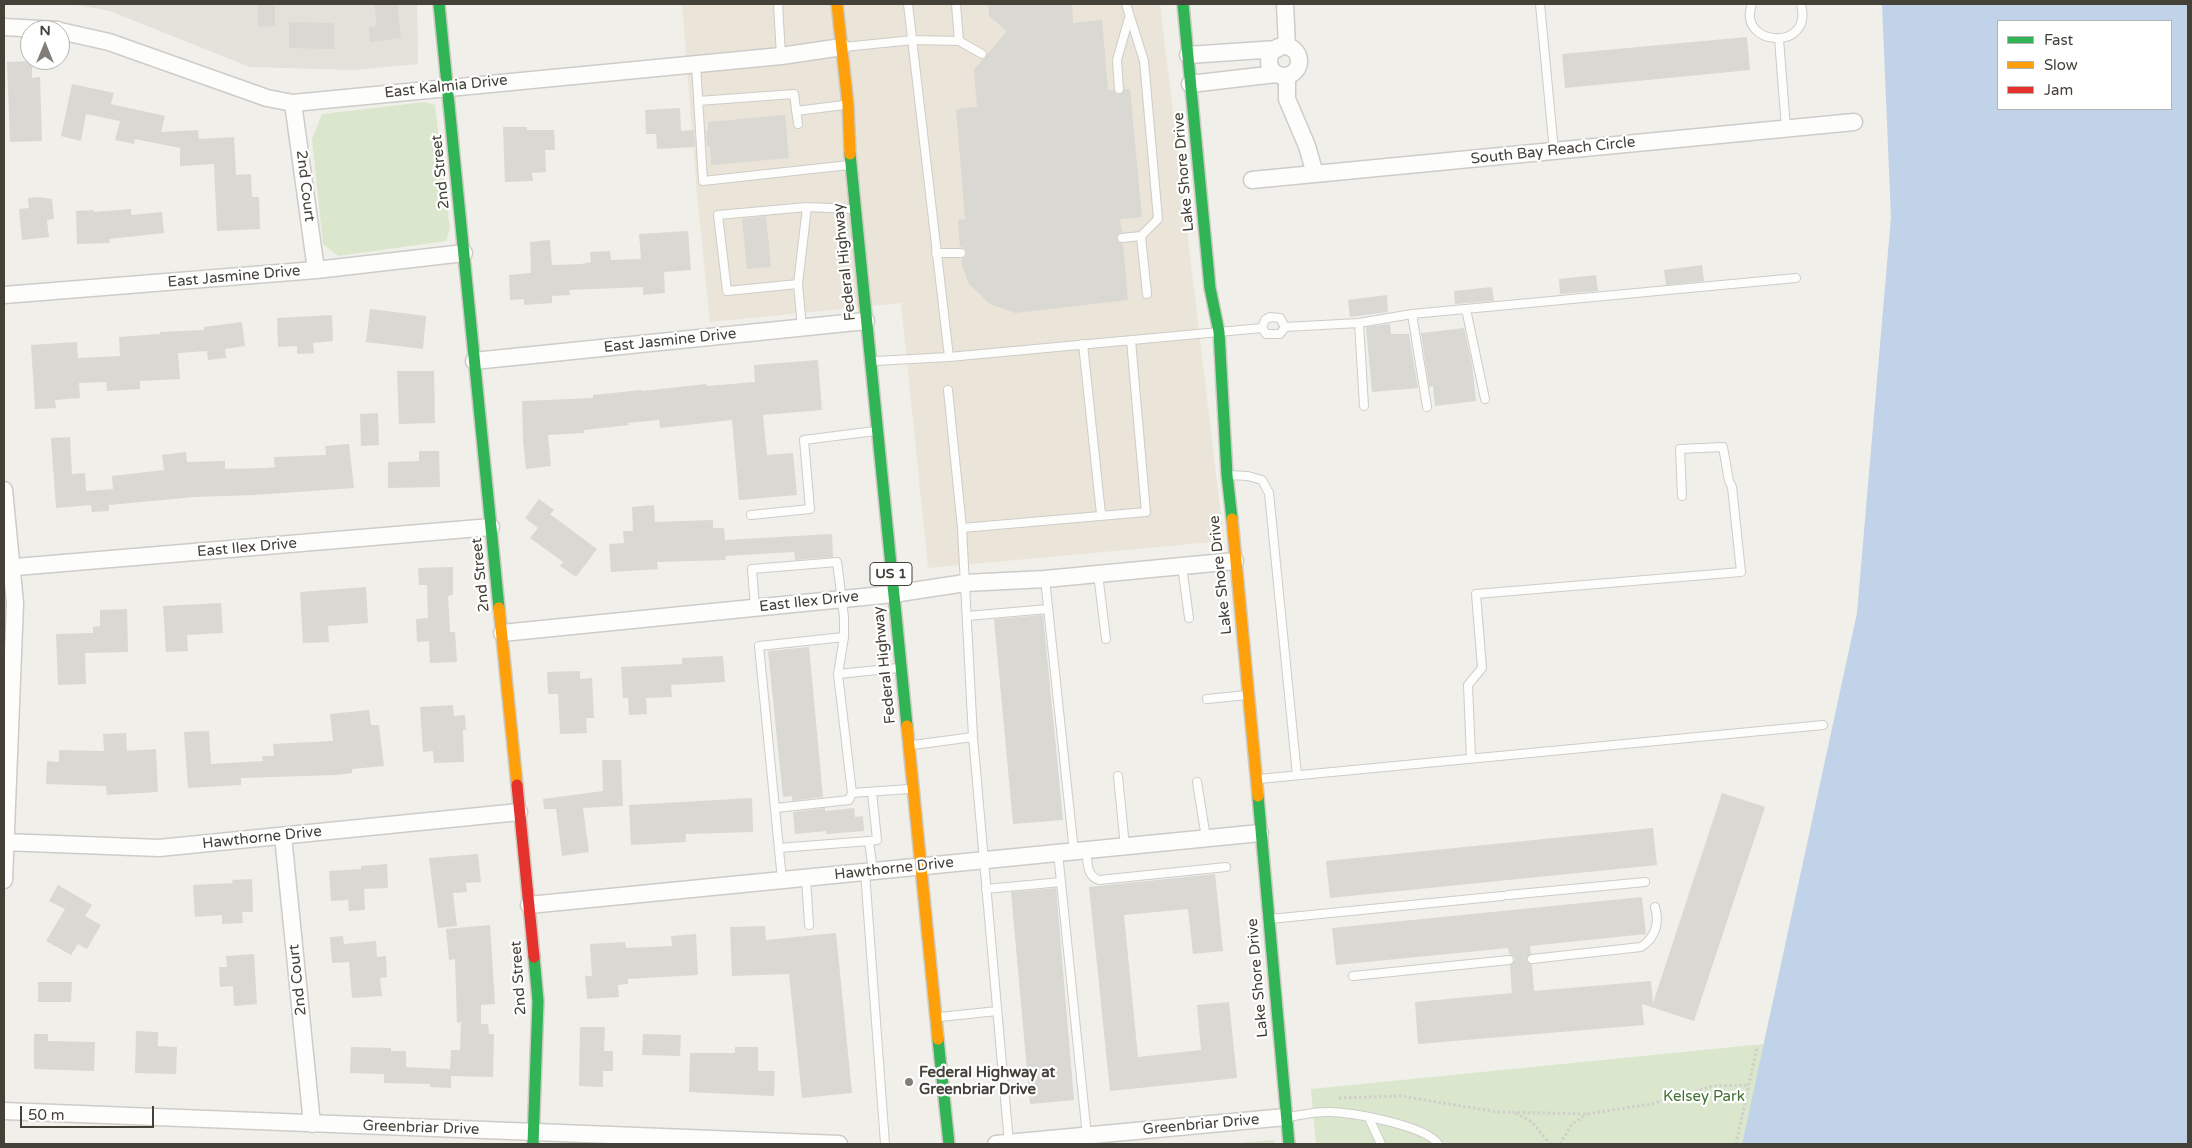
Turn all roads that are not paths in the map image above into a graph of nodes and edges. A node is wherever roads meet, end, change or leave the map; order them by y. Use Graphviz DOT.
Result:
graph roads {
  1 [pos="439,4"];
  2 [pos="778,4"];
  3 [pos="837,4"];
  4 [pos="908,4"];
  5 [pos="956,4"];
  6 [pos="1126,4"];
  7 [pos="1183,4"];
  8 [pos="1285,4"];
  9 [pos="1540,4"];
  10 [pos="1752,4"];
  11 [pos="1800,4"];
  12 [pos="1129,18"];
  13 [pos="4,27"];
  14 [pos="20,28"];
  15 [pos="70,33"];
  16 [pos="1779,39"];
  17 [pos="912,40"];
  18 [pos="959,41"];
  19 [pos="842,47"];
  20 [pos="1282,48"];
  21 [pos="982,54"];
  22 [pos="1188,55"];
  23 [pos="782,56"];
  24 [pos="696,64"];
  25 [pos="1282,75"];
  26 [pos="1190,84"];
  27 [pos="447,87"];
  28 [pos="1120,90"];
  29 [pos="698,101"];
  30 [pos="293,103"];
  31 [pos="848,105"];
  32 [pos="796,111"];
  33 [pos="1854,122"];
  34 [pos="798,124"];
  35 [pos="1786,128"];
  36 [pos="1554,151"];
  37 [pos="851,165"];
  38 [pos="1315,174"];
  39 [pos="1252,180"];
  40 [pos="807,207"];
  41 [pos="855,209"];
  42 [pos="1141,236"];
  43 [pos="1122,238"];
  44 [pos="464,253"];
  45 [pos="936,253"];
  46 [pos="961,253"];
  47 [pos="316,270"];
  48 [pos="1796,278"];
  49 [pos="798,284"];
  50 [pos="1147,294"];
  51 [pos="4,295"];
  52 [pos="1466,309"];
  53 [pos="1412,314"];
  54 [pos="866,321"];
  55 [pos="1359,323"];
  56 [pos="1285,327"];
  57 [pos="802,328"];
  58 [pos="1262,328"];
  59 [pos="1219,332"];
  60 [pos="1131,340"];
  61 [pos="1083,344"];
  62 [pos="949,357"];
  63 [pos="474,361"];
  64 [pos="870,362"];
  65 [pos="948,390"];
  66 [pos="1485,399"];
  67 [pos="1364,406"];
  68 [pos="1426,407"];
  69 [pos="877,431"];
  70 [pos="1227,475"];
  71 [pos="4,490"];
  72 [pos="1682,496"];
  73 [pos="1101,514"];
  74 [pos="751,515"];
  75 [pos="491,527"];
  76 [pos="962,528"];
  77 [pos="1235,561"];
  78 [pos="1182,566"];
  79 [pos="8,568"];
  80 [pos="1098,574"];
  81 [pos="1045,579"];
  82 [pos="965,583"];
  83 [pos="893,594"];
  84 [pos="842,599"];
  85 [pos="755,608"];
  86 [pos="1048,608"];
  87 [pos="967,616"];
  88 [pos="1189,618"];
  89 [pos="502,633"];
  90 [pos="844,637"];
  91 [pos="1106,638"];
  92 [pos="901,668"];
  93 [pos="838,674"];
  94 [pos="1247,695"];
  95 [pos="1206,699"];
  96 [pos="1823,725"];
  97 [pos="973,737"];
  98 [pos="908,745"];
  99 [pos="1471,758"];
  100 [pos="1297,775"];
  101 [pos="1118,776"];
  102 [pos="1255,779"];
  103 [pos="1197,782"];
  104 [pos="913,789"];
  105 [pos="872,792"];
  106 [pos="852,793"];
  107 [pos="776,808"];
  108 [pos="520,812"];
  109 [pos="1260,833"];
  110 [pos="284,836"];
  111 [pos="1206,838"];
  112 [pos="869,841"];
  113 [pos="4,842"];
  114 [pos="1125,846"];
  115 [pos="779,848"];
  116 [pos="1073,852"];
  117 [pos="984,860"];
  118 [pos="921,867"];
  119 [pos="1226,867"];
  120 [pos="869,872"];
  121 [pos="806,878"];
  122 [pos="4,880"];
  123 [pos="782,880"];
  124 [pos="1061,882"];
  125 [pos="1645,882"];
  126 [pos="986,889"];
  127 [pos="529,905"];
  128 [pos="1655,906"];
  129 [pos="1268,919"];
  130 [pos="810,925"];
  131 [pos="1532,959"];
  132 [pos="1509,960"];
  133 [pos="1353,976"];
  134 [pos="997,1011"];
  135 [pos="936,1018"];
  136 [pos="4,1111"];
  137 [pos="1286,1117"];
  138 [pos="1369,1118"];
  139 [pos="312,1124"];
  140 [pos="1087,1136"];
  141 [pos="533,1138"];
  142 [pos="806,1144"];
  143 [pos="839,1144"];
  144 [pos="885,1144"];
  145 [pos="949,1144"];
  146 [pos="1002,1144"];
  147 [pos="1289,1144"];
  148 [pos="1380,1144"];
  149 [pos="1438,1144"];
  1 -- 27 [label="street, 2nd Street"];
  2 -- 23 [label="lane"];
  3 -- 19 [label="street, Federal Highway / US 1"];
  4 -- 17 [label="lane"];
  5 -- 18 [label="lane"];
  6 -- 12 [label="lane"];
  7 -- 22 [label="street, Lake Shore Drive"];
  8 -- 20 [label="street"];
  9 -- 36 [label="lane"];
  10 -- 16 [label="lane"];
  11 -- 16 [label="lane"];
  12 -- 28 [label="lane"];
  12 -- 42 [label="lane"];
  13 -- 14 [label="street, East Kalmia Drive"];
  15 -- 30 [label="street, East Kalmia Drive"];
  16 -- 35 [label="lane"];
  17 -- 18 [label="lane"];
  17 -- 19 [label="lane"];
  17 -- 45 [label="lane"];
  18 -- 21 [label="lane"];
  19 -- 23 [label="street, East Kalmia Drive"];
  19 -- 31 [label="street, Federal Highway / US 1"];
  20 -- 22 [label="street"];
  20 -- 25 [label="street"];
  20 -- 25 [label="street"];
  22 -- 26 [label="street, Lake Shore Drive"];
  23 -- 24 [label="street, East Kalmia Drive"];
  24 -- 27 [label="street, East Kalmia Drive"];
  24 -- 29 [label="lane"];
  25 -- 26 [label="street"];
  25 -- 38 [label="street"];
  26 -- 59 [label="street, Lake Shore Drive"];
  27 -- 30 [label="street, East Kalmia Drive"];
  27 -- 44 [label="street, 2nd Street"];
  29 -- 32 [label="lane"];
  29 -- 37 [label="lane"];
  30 -- 47 [label="street, 2nd Court"];
  31 -- 32 [label="lane"];
  31 -- 37 [label="street, Federal Highway / US 1"];
  32 -- 34 [label="lane"];
  33 -- 35 [label="street, South Bay Reach Circle"];
  35 -- 36 [label="street, South Bay Reach Circle"];
  36 -- 38 [label="street, South Bay Reach Circle"];
  37 -- 41 [label="street, Federal Highway / US 1"];
  38 -- 39 [label="street, South Bay Reach Circle"];
  40 -- 41 [label="lane"];
  40 -- 49 [label="lane"];
  40 -- 49 [label="lane"];
  41 -- 54 [label="street, Federal Highway / US 1"];
  42 -- 43 [label="lane"];
  42 -- 50 [label="lane"];
  44 -- 47 [label="street, East Jasmine Drive"];
  44 -- 63 [label="street, 2nd Street"];
  45 -- 46 [label="lane"];
  45 -- 62 [label="lane"];
  47 -- 51 [label="street, East Jasmine Drive"];
  48 -- 52 [label="lane"];
  49 -- 57 [label="lane"];
  52 -- 53 [label="lane"];
  52 -- 66 [label="lane"];
  53 -- 55 [label="lane"];
  53 -- 68 [label="lane"];
  54 -- 57 [label="street, East Jasmine Drive"];
  54 -- 64 [label="street, Federal Highway / US 1"];
  55 -- 56 [label="lane"];
  55 -- 67 [label="lane"];
  56 -- 58 [label="lane"];
  56 -- 58 [label="lane"];
  57 -- 63 [label="street, East Jasmine Drive"];
  58 -- 59 [label="lane"];
  59 -- 60 [label="lane"];
  59 -- 70 [label="street, Lake Shore Drive"];
  60 -- 61 [label="lane"];
  60 -- 73 [label="lane"];
  61 -- 62 [label="lane"];
  61 -- 73 [label="lane"];
  62 -- 64 [label="lane"];
  63 -- 75 [label="street, 2nd Street"];
  64 -- 69 [label="street, Federal Highway / US 1"];
  65 -- 76 [label="lane"];
  69 -- 74 [label="lane"];
  69 -- 83 [label="street, Federal Highway / US 1"];
  70 -- 77 [label="street, Lake Shore Drive"];
  70 -- 100 [label="lane"];
  71 -- 79 [label="street"];
  72 -- 99 [label="lane"];
  73 -- 76 [label="lane"];
  75 -- 79 [label="street, East Ilex Drive"];
  75 -- 89 [label="street, 2nd Street"];
  76 -- 82 [label="lane"];
  77 -- 78 [label="street, East Ilex Drive"];
  77 -- 94 [label="street, Lake Shore Drive"];
  78 -- 80 [label="street, East Ilex Drive"];
  78 -- 88 [label="lane"];
  79 -- 113 [label="street"];
  80 -- 81 [label="street, East Ilex Drive"];
  80 -- 91 [label="lane"];
  81 -- 82 [label="street, East Ilex Drive"];
  81 -- 86 [label="lane"];
  82 -- 83 [label="street, East Ilex Drive"];
  82 -- 87 [label="lane"];
  83 -- 84 [label="street, East Ilex Drive"];
  83 -- 92 [label="street, Federal Highway / US 1"];
  84 -- 85 [label="street, East Ilex Drive"];
  84 -- 85 [label="lane"];
  84 -- 90 [label="lane"];
  85 -- 89 [label="street, East Ilex Drive"];
  86 -- 87 [label="lane"];
  86 -- 116 [label="lane"];
  87 -- 97 [label="lane"];
  89 -- 108 [label="street, 2nd Street"];
  90 -- 93 [label="lane"];
  90 -- 107 [label="lane"];
  92 -- 93 [label="lane"];
  92 -- 98 [label="street, Federal Highway / US 1"];
  93 -- 106 [label="lane"];
  94 -- 95 [label="lane"];
  94 -- 102 [label="street, Lake Shore Drive"];
  96 -- 99 [label="lane"];
  97 -- 98 [label="lane"];
  97 -- 117 [label="lane"];
  98 -- 104 [label="street, Federal Highway / US 1"];
  99 -- 100 [label="lane"];
  100 -- 102 [label="lane"];
  101 -- 114 [label="lane"];
  102 -- 109 [label="street, Lake Shore Drive"];
  103 -- 111 [label="lane"];
  104 -- 105 [label="lane"];
  104 -- 118 [label="street, Federal Highway / US 1"];
  105 -- 106 [label="lane"];
  105 -- 112 [label="lane"];
  106 -- 107 [label="lane"];
  107 -- 115 [label="lane"];
  108 -- 110 [label="street, Hawthorne Drive"];
  108 -- 127 [label="street, 2nd Street"];
  109 -- 111 [label="street, Hawthorne Drive"];
  109 -- 129 [label="street, Lake Shore Drive"];
  110 -- 113 [label="street, Hawthorne Drive"];
  110 -- 139 [label="street, 2nd Court"];
  111 -- 114 [label="street, Hawthorne Drive"];
  112 -- 115 [label="lane"];
  112 -- 120 [label="lane"];
  113 -- 122 [label="street"];
  114 -- 116 [label="street, Hawthorne Drive"];
  115 -- 123 [label="lane"];
  116 -- 117 [label="street, Hawthorne Drive"];
  116 -- 119 [label="lane"];
  116 -- 124 [label="lane"];
  117 -- 118 [label="street, Hawthorne Drive"];
  117 -- 126 [label="lane"];
  118 -- 120 [label="street, Hawthorne Drive"];
  118 -- 135 [label="street, Federal Highway / US 1"];
  120 -- 121 [label="street, Hawthorne Drive"];
  120 -- 144 [label="lane"];
  121 -- 123 [label="street, Hawthorne Drive"];
  121 -- 130 [label="lane"];
  123 -- 127 [label="street, Hawthorne Drive"];
  124 -- 126 [label="lane"];
  124 -- 140 [label="lane"];
  125 -- 129 [label="lane"];
  126 -- 134 [label="lane"];
  127 -- 141 [label="street, 2nd Street"];
  128 -- 131 [label="lane"];
  129 -- 137 [label="street, Lake Shore Drive"];
  132 -- 133 [label="lane"];
  134 -- 135 [label="lane"];
  134 -- 146 [label="lane"];
  135 -- 145 [label="street, Federal Highway / US 1"];
  136 -- 139 [label="street, Greenbriar Drive"];
  137 -- 138 [label="lane"];
  137 -- 140 [label="street, Greenbriar Drive"];
  137 -- 147 [label="street, Lake Shore Drive"];
  138 -- 148 [label="lane"];
  138 -- 149 [label="lane"];
  139 -- 141 [label="street, Greenbriar Drive"];
  140 -- 146 [label="street, Greenbriar Drive"];
  141 -- 142 [label="street, Greenbriar Drive"];
  142 -- 143 [label="street, Greenbriar Drive"];
}
